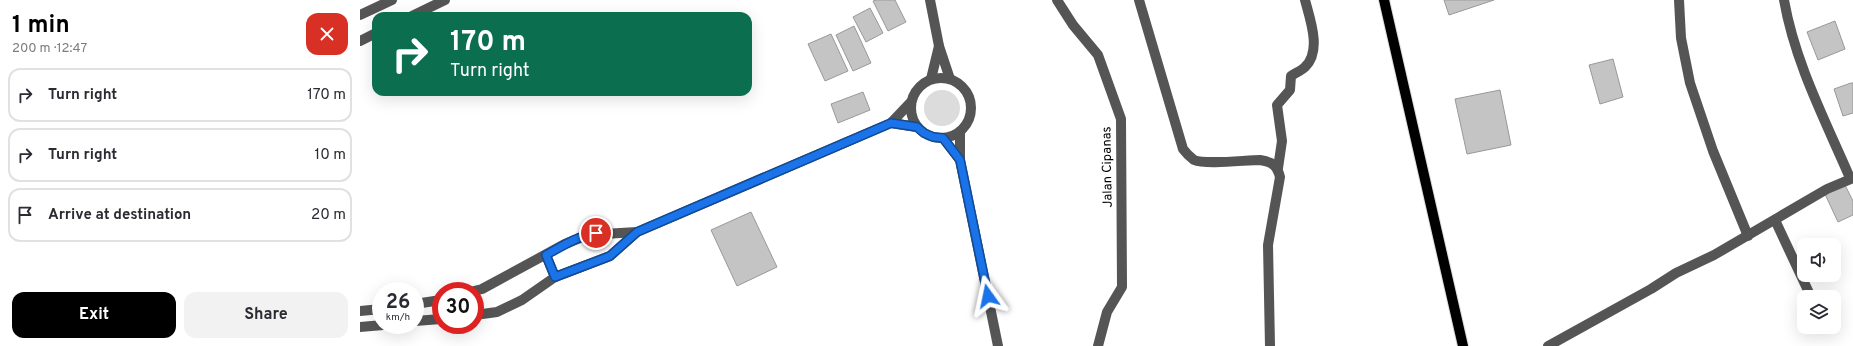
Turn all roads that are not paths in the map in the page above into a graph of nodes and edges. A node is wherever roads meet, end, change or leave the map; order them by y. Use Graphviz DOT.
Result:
graph roads {
  1 [pos="392,0"];
  2 [pos="445,0"];
  3 [pos="930,0"];
  4 [pos="1057,0"];
  5 [pos="1139,0"];
  6 [pos="1305,0"];
  7 [pos="1384,0"];
  8 [pos="1679,0"];
  9 [pos="1784,0"];
  10 [pos="420,12"];
  11 [pos="360,15"];
  12 [pos="372,36"];
  13 [pos="360,41"];
  14 [pos="939,46"];
  15 [pos="931,79"];
  16 [pos="950,79"];
  17 [pos="911,102"];
  18 [pos="891,123"];
  19 [pos="917,127"];
  20 [pos="960,132"];
  21 [pos="943,138"];
  22 [pos="960,160"];
  23 [pos="1278,168"];
  24 [pos="1852,178"];
  25 [pos="1775,220"];
  26 [pos="637,232"];
  27 [pos="1748,236"];
  28 [pos="546,255"];
  29 [pos="555,277"];
  30 [pos="484,288"];
  31 [pos="1808,290"];
  32 [pos="372,310"];
  33 [pos="360,311"];
  34 [pos="484,314"];
  35 [pos="372,326"];
  36 [pos="360,328"];
  37 [pos="998,346"];
  38 [pos="1098,346"];
  39 [pos="1270,346"];
  40 [pos="1463,346"];
  41 [pos="1548,346"];
  1 -- 11 [label="street"];
  2 -- 10 [label="street"];
  3 -- 14 [label="street"];
  4 -- 38 [label="street, Jalan Cipanas"];
  5 -- 23 [label="street"];
  6 -- 23 [label="street"];
  7 -- 40 [label="main road"];
  8 -- 27 [label="street"];
  9 -- 24 [label="street"];
  12 -- 13 [label="street"];
  14 -- 15 [label="street"];
  14 -- 16 [label="street"];
  15 -- 16 [label="street"];
  15 -- 17 [label="street"];
  16 -- 20 [label="street"];
  17 -- 18 [label="street"];
  17 -- 19 [label="street"];
  18 -- 19 [label="street"];
  18 -- 26 [label="street"];
  19 -- 21 [label="street"];
  20 -- 21 [label="street"];
  20 -- 22 [label="street"];
  21 -- 22 [label="street"];
  22 -- 37 [label="street"];
  23 -- 39 [label="street"];
  24 -- 25 [label="street"];
  25 -- 27 [label="street"];
  25 -- 31 [label="street"];
  26 -- 28 [label="street"];
  26 -- 29 [label="street"];
  27 -- 41 [label="street"];
  28 -- 29 [label="street"];
  28 -- 30 [label="street"];
  29 -- 34 [label="street"];
  32 -- 33 [label="street"];
  35 -- 36 [label="street"];
}
